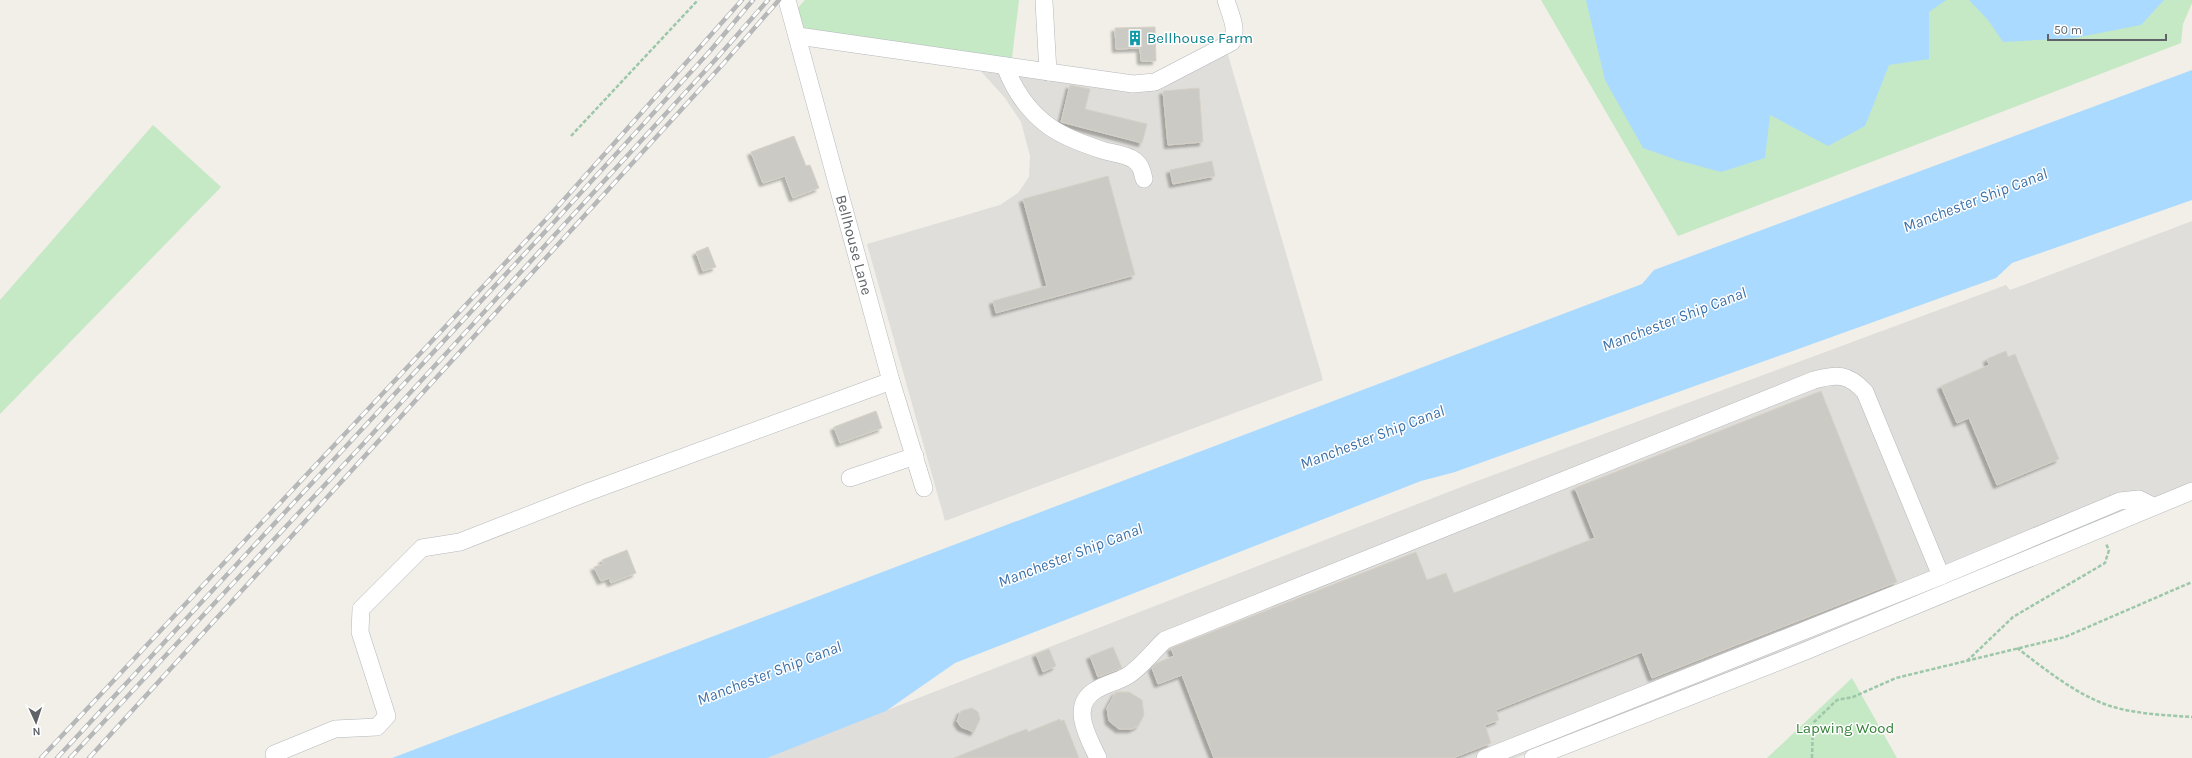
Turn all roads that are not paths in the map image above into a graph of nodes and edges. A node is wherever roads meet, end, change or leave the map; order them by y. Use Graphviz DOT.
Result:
graph roads {
  1 [pos="787,0"];
  2 [pos="1226,0"];
  3 [pos="1044,2"];
  4 [pos="798,36"];
  5 [pos="1005,66"];
  6 [pos="1048,72"];
  7 [pos="1144,179"];
  8 [pos="891,381"];
  9 [pos="915,456"];
  10 [pos="850,478"];
  11 [pos="924,488"];
  12 [pos="2192,491"];
  13 [pos="2153,506"];
  14 [pos="1941,576"];
  15 [pos="274,754"];
  16 [pos="1098,758"];
  17 [pos="1485,758"];
  18 [pos="1533,758"];
  1 -- 4 [label="street, Bellhouse Lane"];
  2 -- 6 [label="street"];
  3 -- 6 [label="street"];
  4 -- 5 [label="street"];
  4 -- 8 [label="street, Bellhouse Lane"];
  5 -- 6 [label="street"];
  5 -- 7 [label="street"];
  8 -- 9 [label="street, Bellhouse Lane"];
  8 -- 15 [label="street"];
  9 -- 10 [label="street"];
  9 -- 11 [label="street, Bellhouse Lane"];
  12 -- 13 [label="street"];
  13 -- 14 [label="street"];
  13 -- 18 [label="street"];
  14 -- 16 [label="street"];
  14 -- 17 [label="street"];
}
